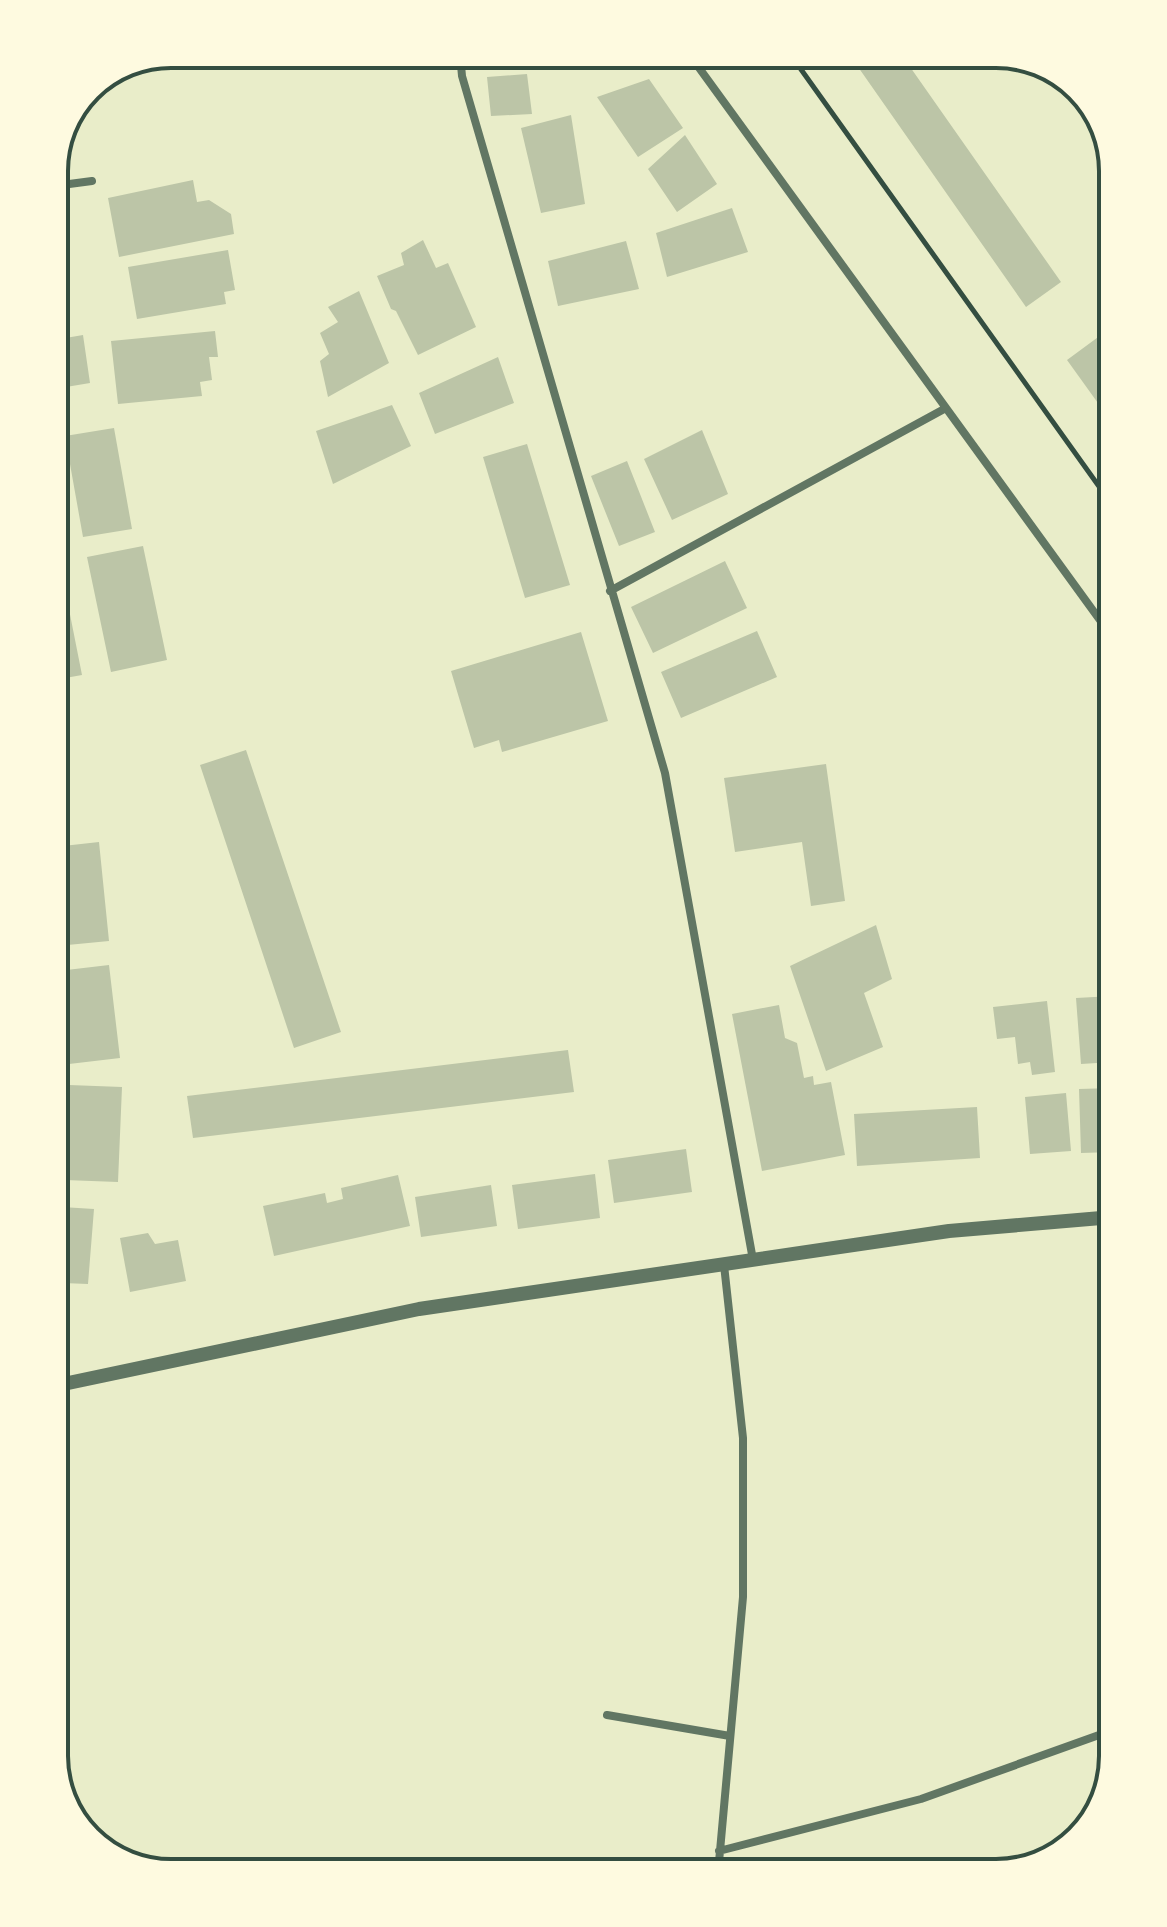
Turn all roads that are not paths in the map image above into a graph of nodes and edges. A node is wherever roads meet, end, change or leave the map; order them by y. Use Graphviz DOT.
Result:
graph roads {
  1 [pos="461,68"];
  2 [pos="699,68"];
  3 [pos="92,181"];
  4 [pos="68,184"];
  5 [pos="946,408"];
  6 [pos="610,591"];
  7 [pos="1099,619"];
  8 [pos="1099,1218"];
  9 [pos="753,1260"];
  10 [pos="724,1265"];
  11 [pos="68,1383"];
  12 [pos="607,1715"];
  13 [pos="1099,1735"];
  14 [pos="730,1736"];
  15 [pos="719,1851"];
  16 [pos="719,1859"];
  1 -- 6 [label="street"];
  2 -- 5 [label="street"];
  3 -- 4 [label="street"];
  5 -- 6 [label="street"];
  5 -- 7 [label="street"];
  6 -- 9 [label="street"];
  8 -- 9 [label="street"];
  9 -- 10 [label="street"];
  10 -- 11 [label="street"];
  10 -- 14 [label="street"];
  12 -- 14 [label="street"];
  13 -- 15 [label="street"];
  14 -- 15 [label="street"];
  15 -- 16 [label="street"];
}
